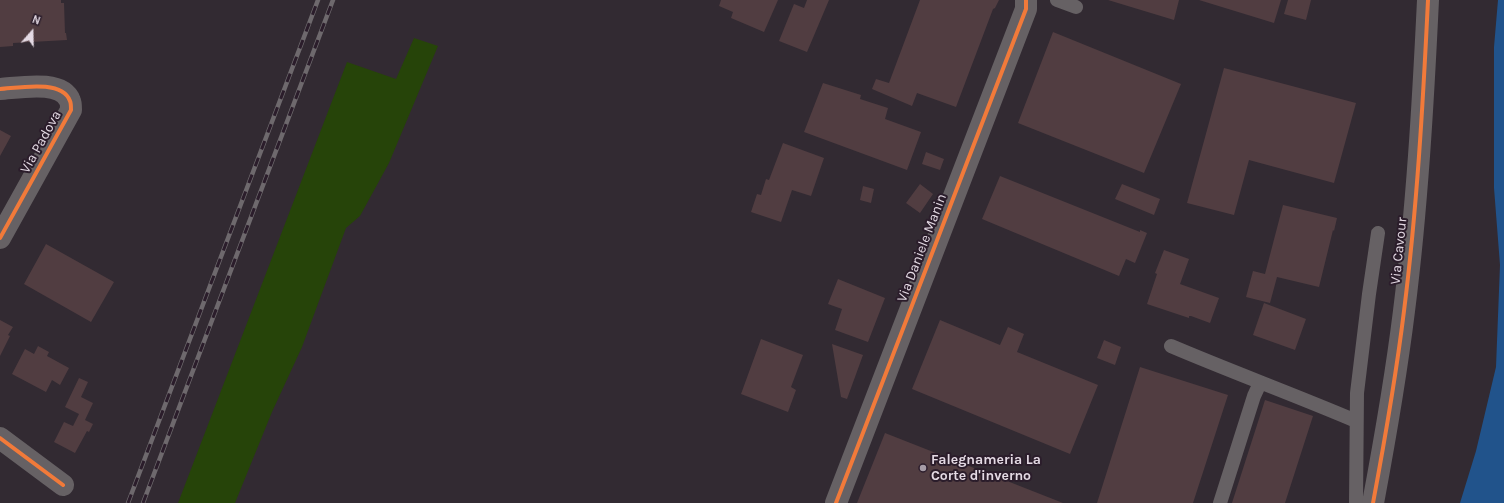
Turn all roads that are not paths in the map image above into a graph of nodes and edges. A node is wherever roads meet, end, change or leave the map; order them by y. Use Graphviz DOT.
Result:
graph roads {
  1 [pos="1027,0"];
  2 [pos="1057,0"];
  3 [pos="1428,0"];
  4 [pos="1076,7"];
  5 [pos="0,89"];
  6 [pos="1378,233"];
  7 [pos="0,238"];
  8 [pos="1171,346"];
  9 [pos="1260,383"];
  10 [pos="1356,421"];
  11 [pos="0,438"];
  12 [pos="63,485"];
  13 [pos="836,503"];
  14 [pos="1220,503"];
  15 [pos="1356,503"];
  16 [pos="1373,503"];
  1 -- 13 [label="street, Via Daniele Manin"];
  2 -- 4 [label="lane"];
  3 -- 16 [label="street, Via Cavour"];
  5 -- 7 [label="street, Via Padova"];
  6 -- 10 [label="lane"];
  8 -- 9 [label="lane"];
  9 -- 10 [label="lane"];
  9 -- 14 [label="lane"];
  10 -- 15 [label="lane"];
  11 -- 12 [label="street"];
}
